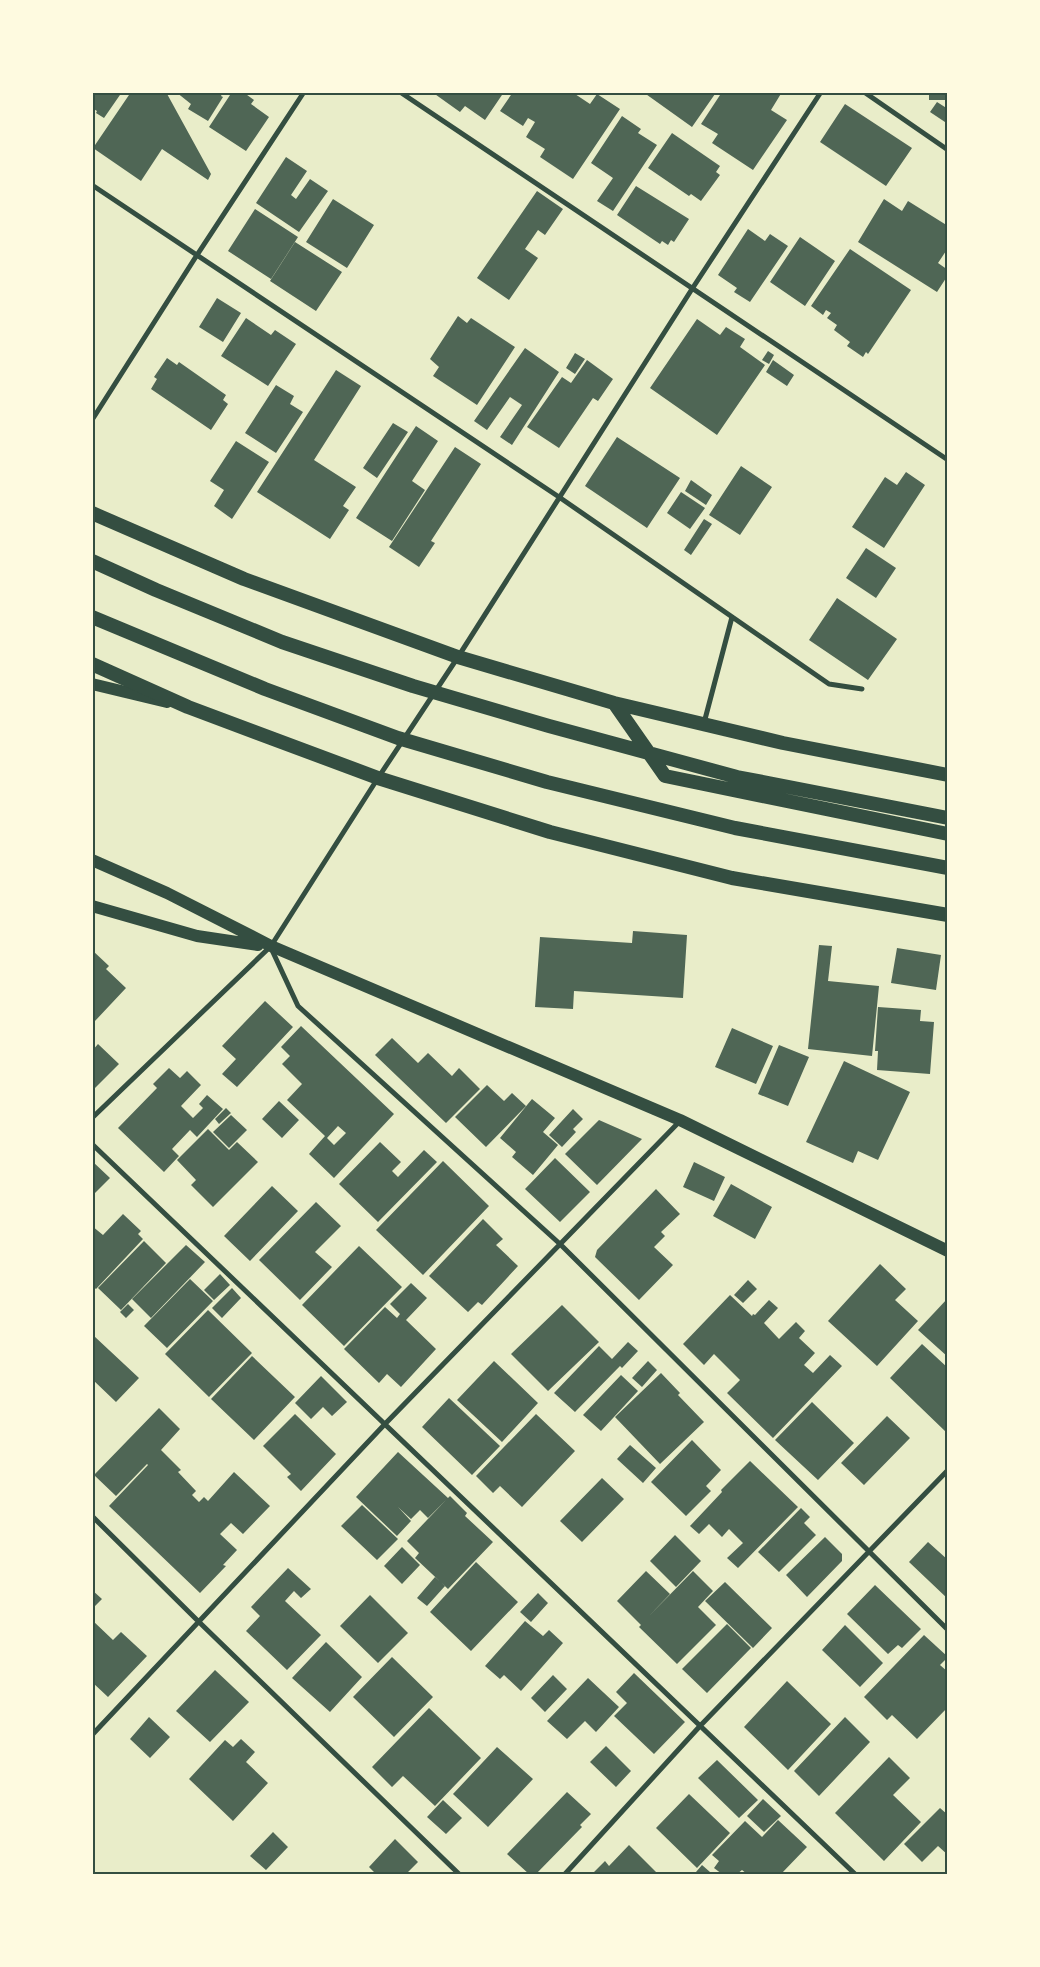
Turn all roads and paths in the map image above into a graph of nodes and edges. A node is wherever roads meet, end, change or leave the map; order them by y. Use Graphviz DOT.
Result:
graph roads {
  1 [pos="304,92"];
  2 [pos="400,92"];
  3 [pos="821,92"];
  4 [pos="864,92"];
  5 [pos="948,150"];
  6 [pos="92,186"];
  7 [pos="197,255"];
  8 [pos="692,289"];
  9 [pos="92,420"];
  10 [pos="948,460"];
  11 [pos="559,497"];
  12 [pos="92,513"];
  13 [pos="92,561"];
  14 [pos="92,617"];
  15 [pos="732,617"];
  16 [pos="458,657"];
  17 [pos="92,664"];
  18 [pos="92,684"];
  19 [pos="862,689"];
  20 [pos="614,703"];
  21 [pos="188,707"];
  22 [pos="703,724"];
  23 [pos="944,774"];
  24 [pos="378,778"];
  25 [pos="948,818"];
  26 [pos="944,834"];
  27 [pos="92,860"];
  28 [pos="948,868"];
  29 [pos="92,906"];
  30 [pos="948,915"];
  31 [pos="270,946"];
  32 [pos="92,1118"];
  33 [pos="680,1120"];
  34 [pos="92,1144"];
  35 [pos="560,1244"];
  36 [pos="948,1251"];
  37 [pos="384,1425"];
  38 [pos="948,1470"];
  39 [pos="92,1516"];
  40 [pos="869,1552"];
  41 [pos="198,1621"];
  42 [pos="948,1630"];
  43 [pos="700,1726"];
  44 [pos="92,1735"];
  45 [pos="459,1874"];
  46 [pos="565,1874"];
  47 [pos="855,1874"];
  1 -- 7 [label="street"];
  2 -- 8 [label="street"];
  3 -- 8 [label="street"];
  4 -- 5 [label="street"];
  6 -- 7 [label="street"];
  7 -- 9 [label="street"];
  7 -- 11 [label="street"];
  8 -- 10 [label="street"];
  8 -- 11 [label="street"];
  11 -- 15 [label="street"];
  11 -- 16 [label="street"];
  12 -- 16 [label="highway"];
  13 -- 25 [label="highway"];
  14 -- 28 [label="highway"];
  15 -- 19 [label="street"];
  15 -- 22 [label="street"];
  16 -- 20 [label="highway"];
  16 -- 24 [label="street"];
  17 -- 21 [label="highway"];
  18 -- 21 [label="main road"];
  20 -- 22 [label="highway"];
  20 -- 26 [label="highway"];
  21 -- 24 [label="highway"];
  22 -- 23 [label="highway"];
  24 -- 30 [label="highway"];
  24 -- 31 [label="street"];
  27 -- 31 [label="main road"];
  29 -- 31 [label="main road"];
  31 -- 32 [label="street"];
  31 -- 33 [label="main road"];
  31 -- 35 [label="street"];
  33 -- 35 [label="street"];
  33 -- 36 [label="main road"];
  34 -- 37 [label="street"];
  35 -- 37 [label="street"];
  35 -- 40 [label="street"];
  37 -- 41 [label="street"];
  37 -- 43 [label="street"];
  38 -- 40 [label="street"];
  39 -- 41 [label="street"];
  40 -- 42 [label="street"];
  40 -- 43 [label="street"];
  41 -- 44 [label="street"];
  41 -- 45 [label="street"];
  43 -- 46 [label="street"];
  43 -- 47 [label="street"];
}
